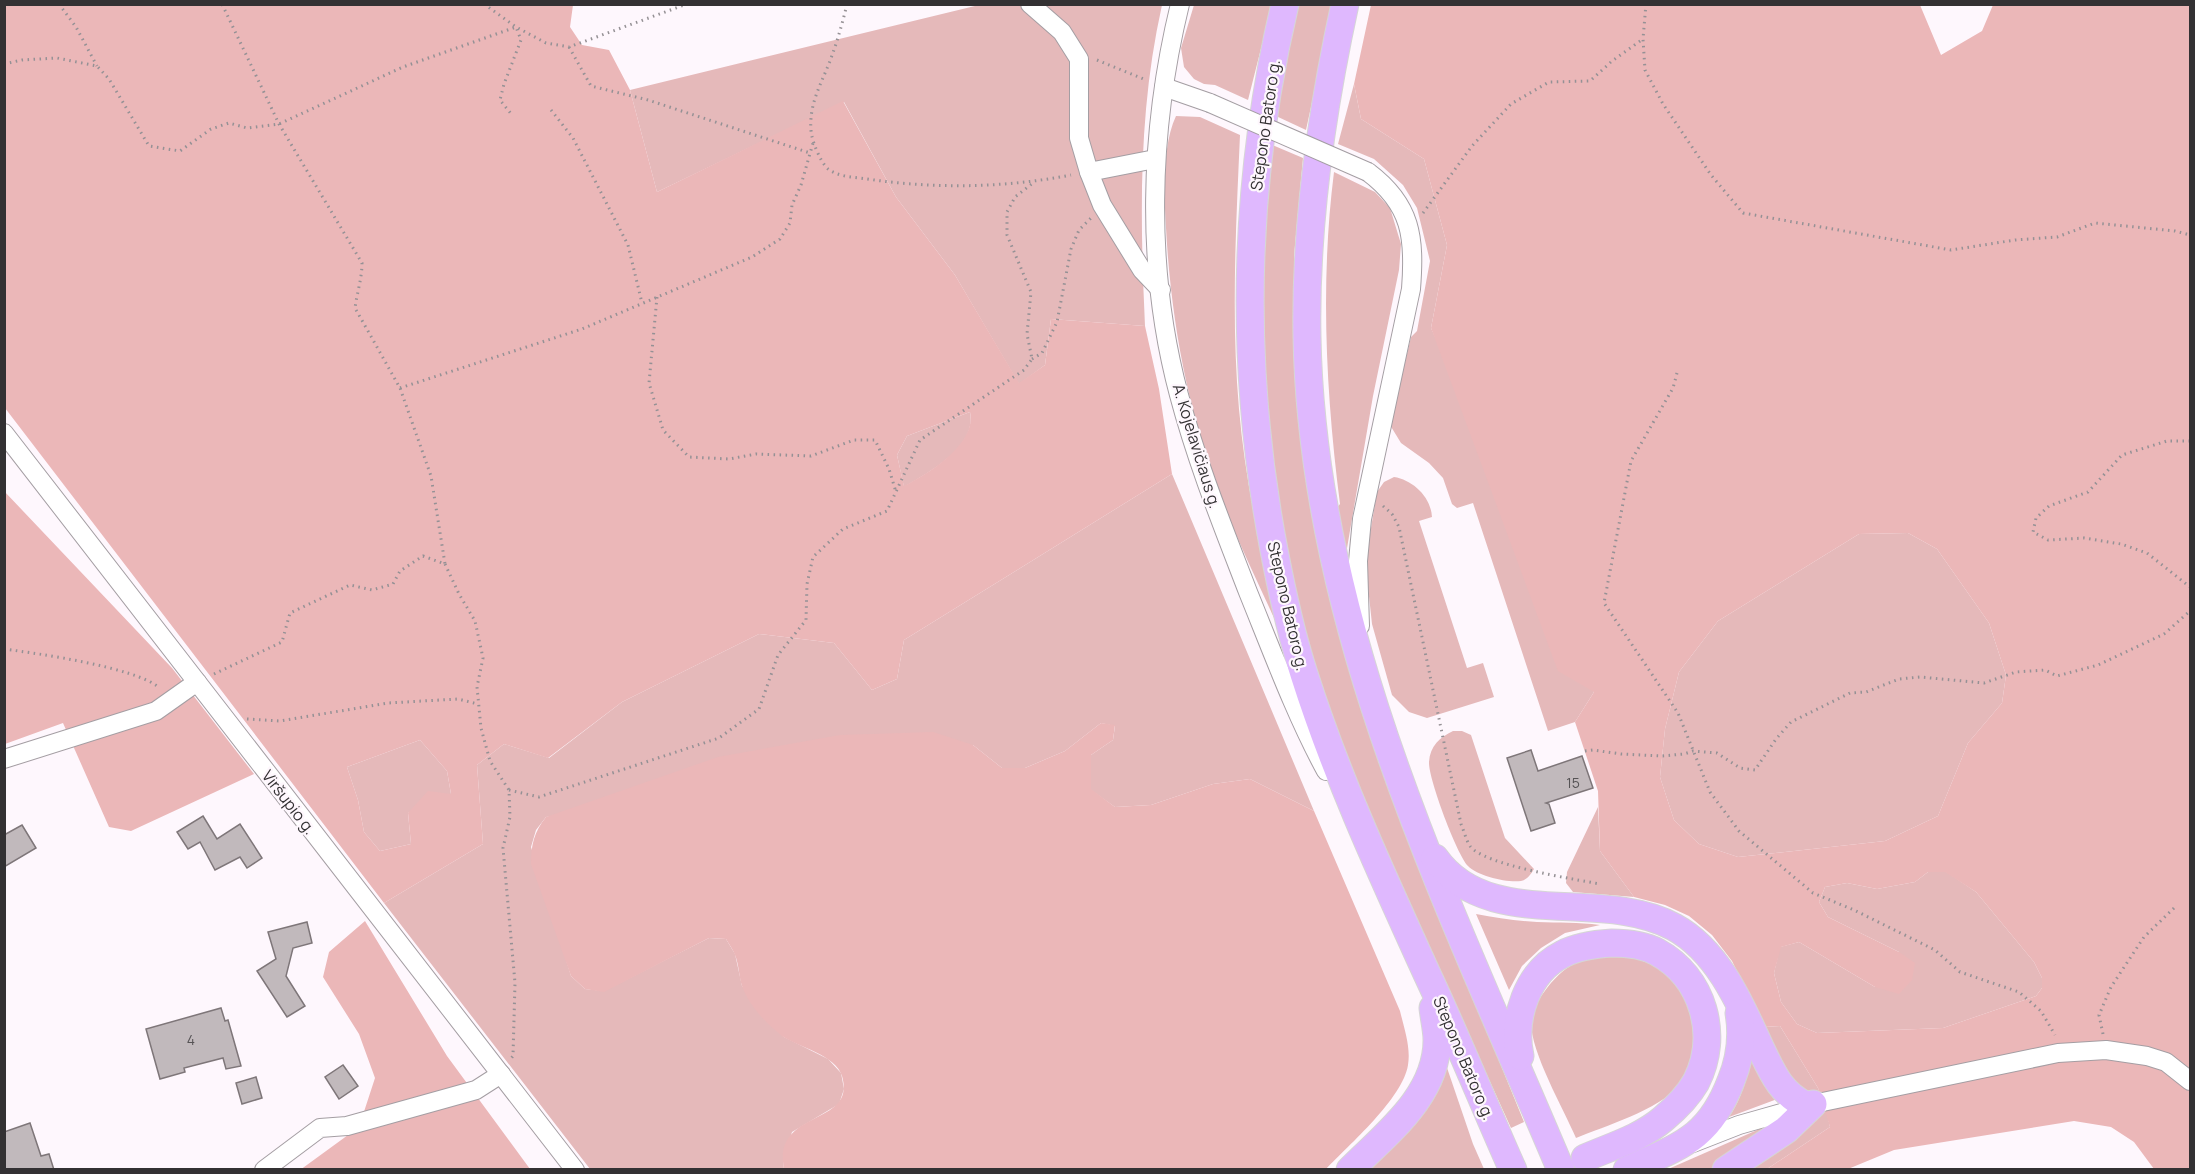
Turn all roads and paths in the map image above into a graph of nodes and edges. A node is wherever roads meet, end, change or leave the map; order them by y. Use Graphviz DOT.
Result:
graph roads {
  1 [pos="59,4"];
  2 [pos="222,4"];
  3 [pos="484,4"];
  4 [pos="687,4"];
  5 [pos="848,4"];
  6 [pos="1030,4"];
  7 [pos="1180,4"];
  8 [pos="1285,4"];
  9 [pos="1345,4"];
  10 [pos="1646,4"];
  11 [pos="516,27"];
  12 [pos="1643,39"];
  13 [pos="569,46"];
  14 [pos="4,64"];
  15 [pos="97,66"];
  16 [pos="1109,66"];
  17 [pos="1145,80"];
  18 [pos="1164,87"];
  19 [pos="551,111"];
  20 [pos="512,115"];
  21 [pos="279,124"];
  22 [pos="813,143"];
  23 [pos="810,153"];
  24 [pos="1155,159"];
  25 [pos="1089,172"];
  26 [pos="1033,183"];
  27 [pos="1102,206"];
  28 [pos="1410,231"];
  29 [pos="2190,235"];
  30 [pos="1161,290"];
  31 [pos="657,297"];
  32 [pos="642,303"];
  33 [pos="1032,359"];
  34 [pos="1677,374"];
  35 [pos="400,388"];
  36 [pos="4,433"];
  37 [pos="2190,441"];
  38 [pos="896,493"];
  39 [pos="1366,500"];
  40 [pos="445,564"];
  41 [pos="2190,587"];
  42 [pos="2190,611"];
  43 [pos="4,649"];
  44 [pos="1362,664"];
  45 [pos="197,682"];
  46 [pos="169,702"];
  47 [pos="478,704"];
  48 [pos="228,722"];
  49 [pos="1585,751"];
  50 [pos="1693,751"];
  51 [pos="4,759"];
  52 [pos="509,790"];
  53 [pos="1420,835"];
  54 [pos="1374,858"];
  55 [pos="1609,886"];
  56 [pos="2174,908"];
  57 [pos="1429,976"];
  58 [pos="1736,998"];
  59 [pos="2106,1050"];
  60 [pos="2058,1053"];
  61 [pos="501,1074"];
  62 [pos="2190,1082"];
  63 [pos="1528,1089"];
  64 [pos="1810,1105"];
  65 [pos="1675,1149"];
  66 [pos="1573,1164"];
  67 [pos="264,1170"];
  68 [pos="575,1170"];
  69 [pos="1350,1170"];
  70 [pos="1513,1170"];
  71 [pos="1627,1170"];
  72 [pos="1726,1170"];
  1 -- 15 [label="path"];
  2 -- 21 [label="path"];
  3 -- 11 [label="path"];
  4 -- 13 [label="path"];
  5 -- 22 [label="path"];
  6 -- 25 [label="street"];
  7 -- 18 [label="street, A. Kojelavičiaus g."];
  8 -- 54 [label="main road, Stepono Batoro g."];
  9 -- 44 [label="main road"];
  10 -- 12 [label="path"];
  11 -- 13 [label="path"];
  11 -- 20 [label="path"];
  11 -- 21 [label="path"];
  12 -- 28 [label="path"];
  12 -- 29 [label="path"];
  13 -- 23 [label="path"];
  14 -- 15 [label="path"];
  15 -- 21 [label="path"];
  16 -- 17 [label="path"];
  18 -- 24 [label="street, A. Kojelavičiaus g."];
  18 -- 28 [label="street, bridge"];
  19 -- 32 [label="path"];
  21 -- 35 [label="path"];
  22 -- 23 [label="path"];
  22 -- 26 [label="path"];
  23 -- 31 [label="path"];
  24 -- 25 [label="street"];
  24 -- 30 [label="street, A. Kojelavičiaus g."];
  25 -- 26 [label="path"];
  25 -- 27 [label="street"];
  26 -- 33 [label="path"];
  27 -- 30 [label="street"];
  27 -- 33 [label="path"];
  28 -- 39 [label="street"];
  30 -- 54 [label="street, A. Kojelavičiaus g."];
  31 -- 32 [label="path"];
  31 -- 38 [label="path"];
  32 -- 35 [label="path"];
  33 -- 38 [label="path"];
  34 -- 50 [label="path"];
  35 -- 40 [label="path"];
  36 -- 45 [label="street, Viršupio g."];
  37 -- 41 [label="path"];
  38 -- 52 [label="path"];
  39 -- 44 [label="street"];
  39 -- 55 [label="path"];
  40 -- 45 [label="path"];
  40 -- 47 [label="path"];
  42 -- 50 [label="path"];
  43 -- 46 [label="path"];
  44 -- 53 [label="main road"];
  45 -- 46 [label="street"];
  45 -- 48 [label="street, Viršupio g."];
  46 -- 51 [label="street"];
  47 -- 48 [label="path"];
  47 -- 52 [label="path"];
  48 -- 61 [label="street, Viršupio g."];
  49 -- 50 [label="path"];
  50 -- 60 [label="path"];
  52 -- 61 [label="path"];
  53 -- 58 [label="main road"];
  53 -- 63 [label="main road"];
  54 -- 57 [label="main road, Stepono Batoro g."];
  56 -- 59 [label="path"];
  57 -- 69 [label="main road"];
  57 -- 70 [label="main road, Stepono Batoro g."];
  58 -- 64 [label="main road"];
  58 -- 65 [label="main road"];
  59 -- 60 [label="street"];
  59 -- 62 [label="street"];
  60 -- 64 [label="street"];
  61 -- 67 [label="street"];
  61 -- 68 [label="street, Viršupio g."];
  63 -- 66 [label="main road"];
  63 -- 66 [label="main road"];
  64 -- 65 [label="street"];
  64 -- 72 [label="main road"];
  65 -- 71 [label="main road"];
}
